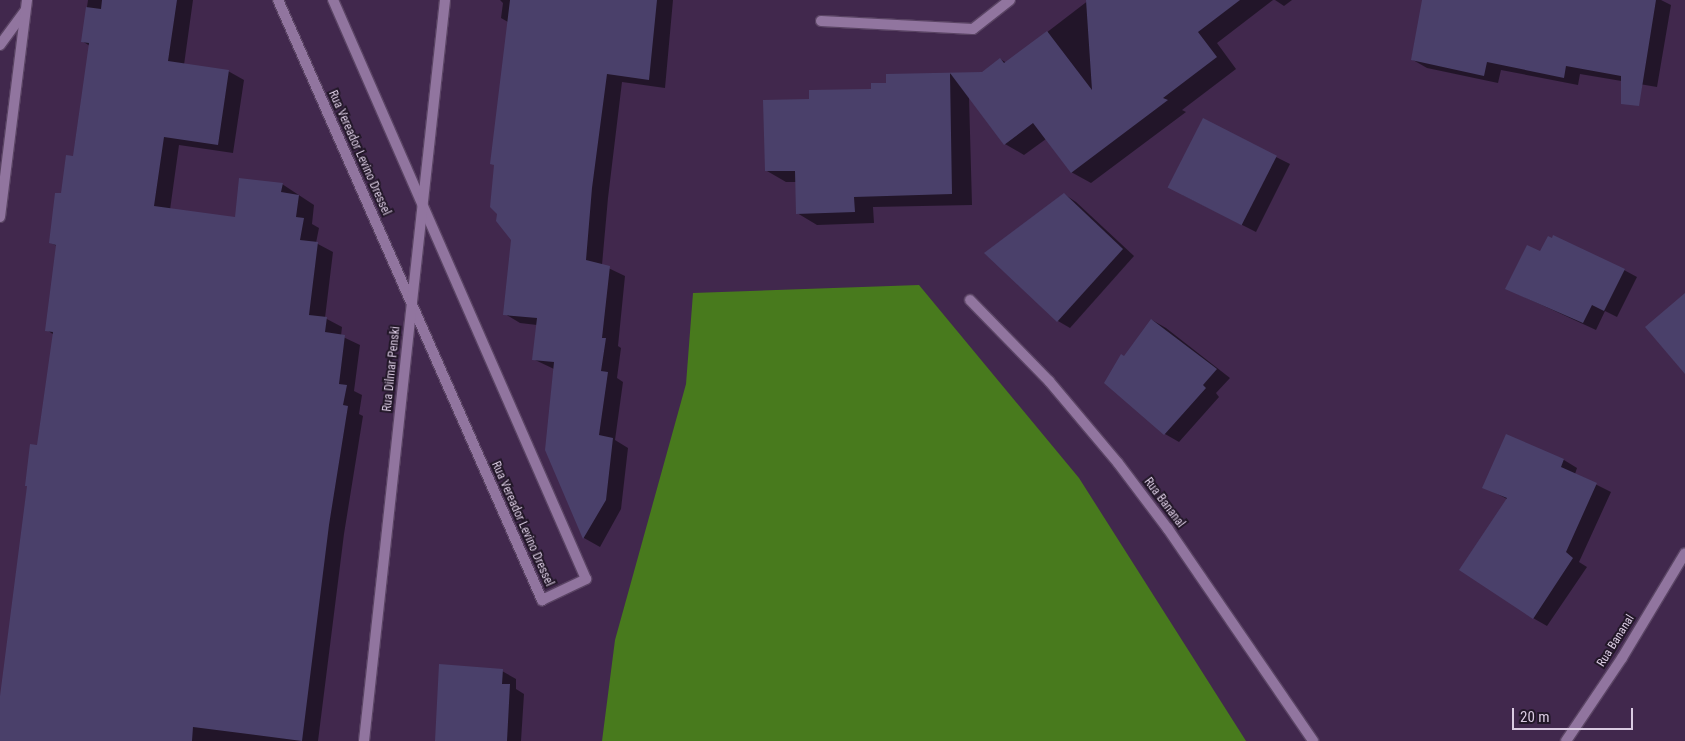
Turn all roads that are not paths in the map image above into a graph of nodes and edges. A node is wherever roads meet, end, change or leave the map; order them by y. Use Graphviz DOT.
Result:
graph roads {
  1 [pos="278,0"];
  2 [pos="333,0"];
  3 [pos="445,0"];
  4 [pos="1010,0"];
  5 [pos="27,5"];
  6 [pos="821,21"];
  7 [pos="0,46"];
  8 [pos="423,205"];
  9 [pos="0,217"];
  10 [pos="970,300"];
  11 [pos="412,304"];
  12 [pos="1685,553"];
  13 [pos="364,741"];
  14 [pos="1314,741"];
  15 [pos="1566,741"];
  1 -- 11 [label="street, Rua Vereador Levino Dressel"];
  2 -- 8 [label="street, Rua Vereador Levino Dressel"];
  3 -- 8 [label="street, Rua Dilmar Penski"];
  4 -- 6 [label="street"];
  5 -- 7 [label="street"];
  5 -- 9 [label="street"];
  8 -- 11 [label="street, Rua Dilmar Penski"];
  8 -- 11 [label="street, Rua Vereador Levino Dressel"];
  10 -- 14 [label="street, Rua Bananal"];
  11 -- 13 [label="street, Rua Dilmar Penski"];
  12 -- 15 [label="street, Rua Bananal"];
}
